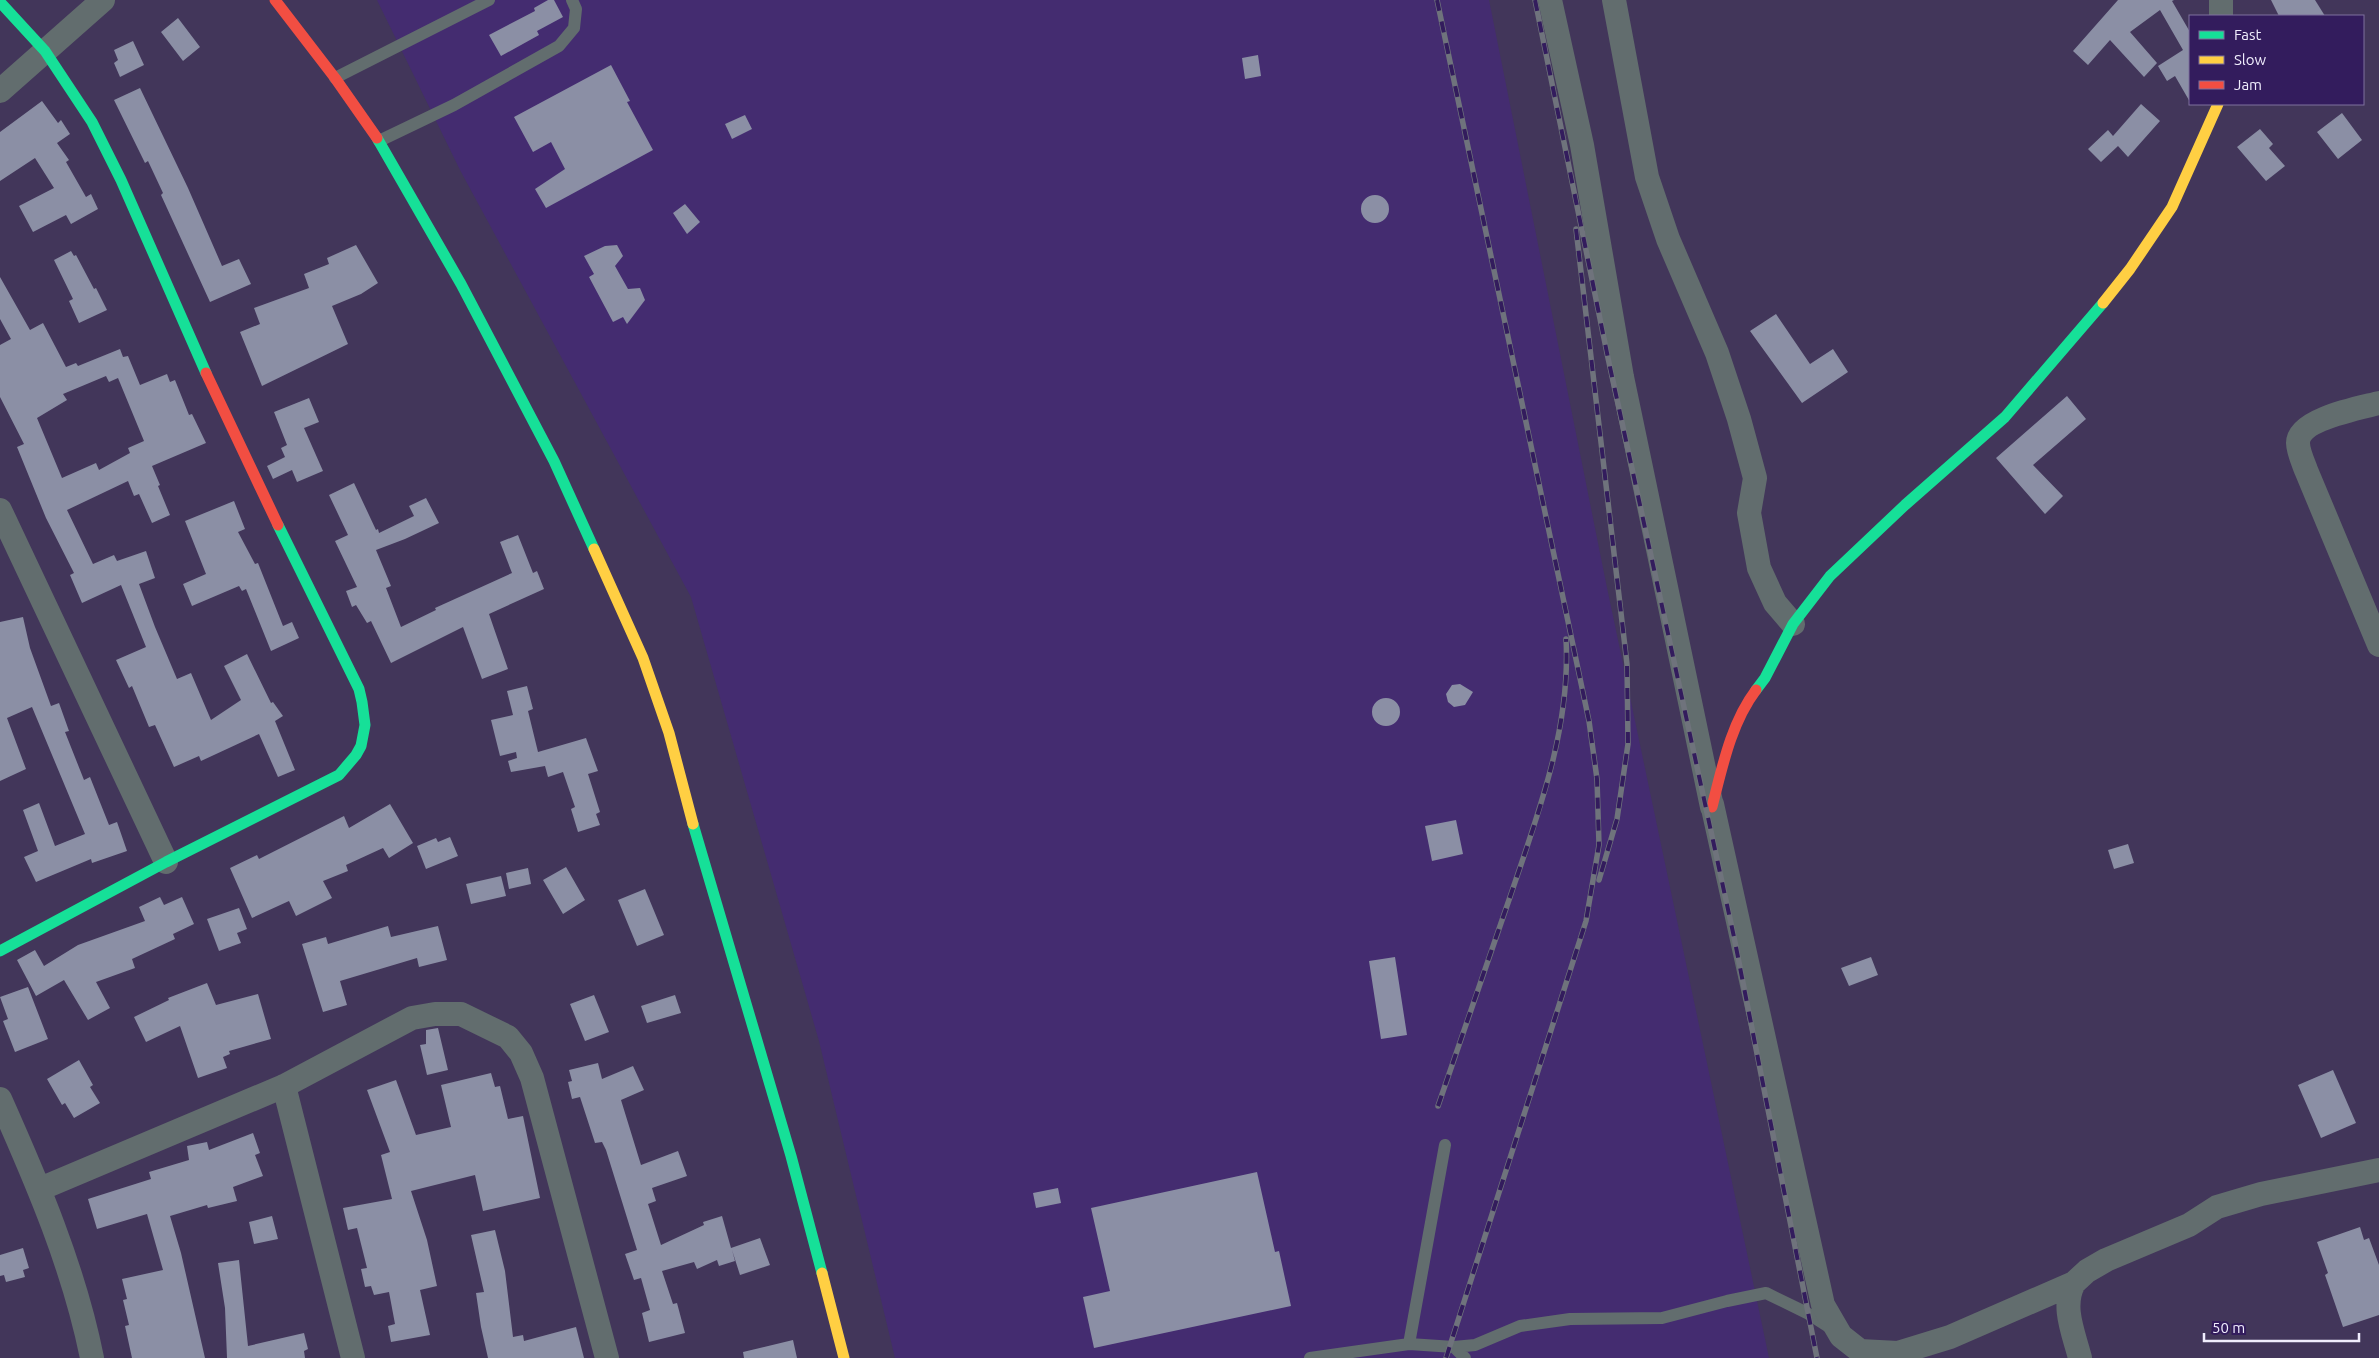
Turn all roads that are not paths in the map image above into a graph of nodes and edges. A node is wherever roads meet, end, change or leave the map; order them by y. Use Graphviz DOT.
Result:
graph roads {
  1 [pos="103,0"];
  2 [pos="276,0"];
  3 [pos="489,0"];
  4 [pos="572,0"];
  5 [pos="1550,0"];
  6 [pos="1614,0"];
  7 [pos="2221,0"];
  8 [pos="0,2"];
  9 [pos="2221,15"];
  10 [pos="45,51"];
  11 [pos="335,78"];
  12 [pos="0,91"];
  13 [pos="2218,105"];
  14 [pos="379,141"];
  15 [pos="2379,403"];
  16 [pos="0,510"];
  17 [pos="1793,624"];
  18 [pos="2379,645"];
  19 [pos="1712,805"];
  20 [pos="166,862"];
  21 [pos="0,951"];
  22 [pos="284,1086"];
  23 [pos="0,1099"];
  24 [pos="1445,1145"];
  25 [pos="2379,1170"];
  26 [pos="40,1189"];
  27 [pos="2074,1283"];
  28 [pos="1842,1336"];
  29 [pos="1409,1344"];
  30 [pos="1454,1347"];
  31 [pos="1862,1355"];
  32 [pos="92,1358"];
  33 [pos="353,1358"];
  34 [pos="607,1358"];
  35 [pos="844,1358"];
  36 [pos="1310,1358"];
  37 [pos="1464,1358"];
  38 [pos="2080,1358"];
  1 -- 10 [label="street"];
  2 -- 11 [label="street"];
  3 -- 11 [label="lane"];
  4 -- 14 [label="lane"];
  5 -- 19 [label="street"];
  6 -- 17 [label="street"];
  7 -- 9 [label="street"];
  8 -- 10 [label="street"];
  10 -- 12 [label="street"];
  10 -- 20 [label="street"];
  11 -- 14 [label="street"];
  13 -- 17 [label="street"];
  14 -- 35 [label="street"];
  15 -- 18 [label="street"];
  16 -- 20 [label="street"];
  17 -- 19 [label="street"];
  19 -- 28 [label="street"];
  20 -- 21 [label="street"];
  22 -- 26 [label="street"];
  22 -- 33 [label="street"];
  22 -- 34 [label="street"];
  23 -- 26 [label="street"];
  24 -- 29 [label="lane"];
  25 -- 27 [label="street"];
  26 -- 32 [label="street"];
  27 -- 31 [label="street"];
  27 -- 38 [label="street"];
  28 -- 30 [label="lane"];
  28 -- 31 [label="street"];
  29 -- 30 [label="lane"];
  29 -- 36 [label="lane"];
  30 -- 37 [label="lane"];
}
